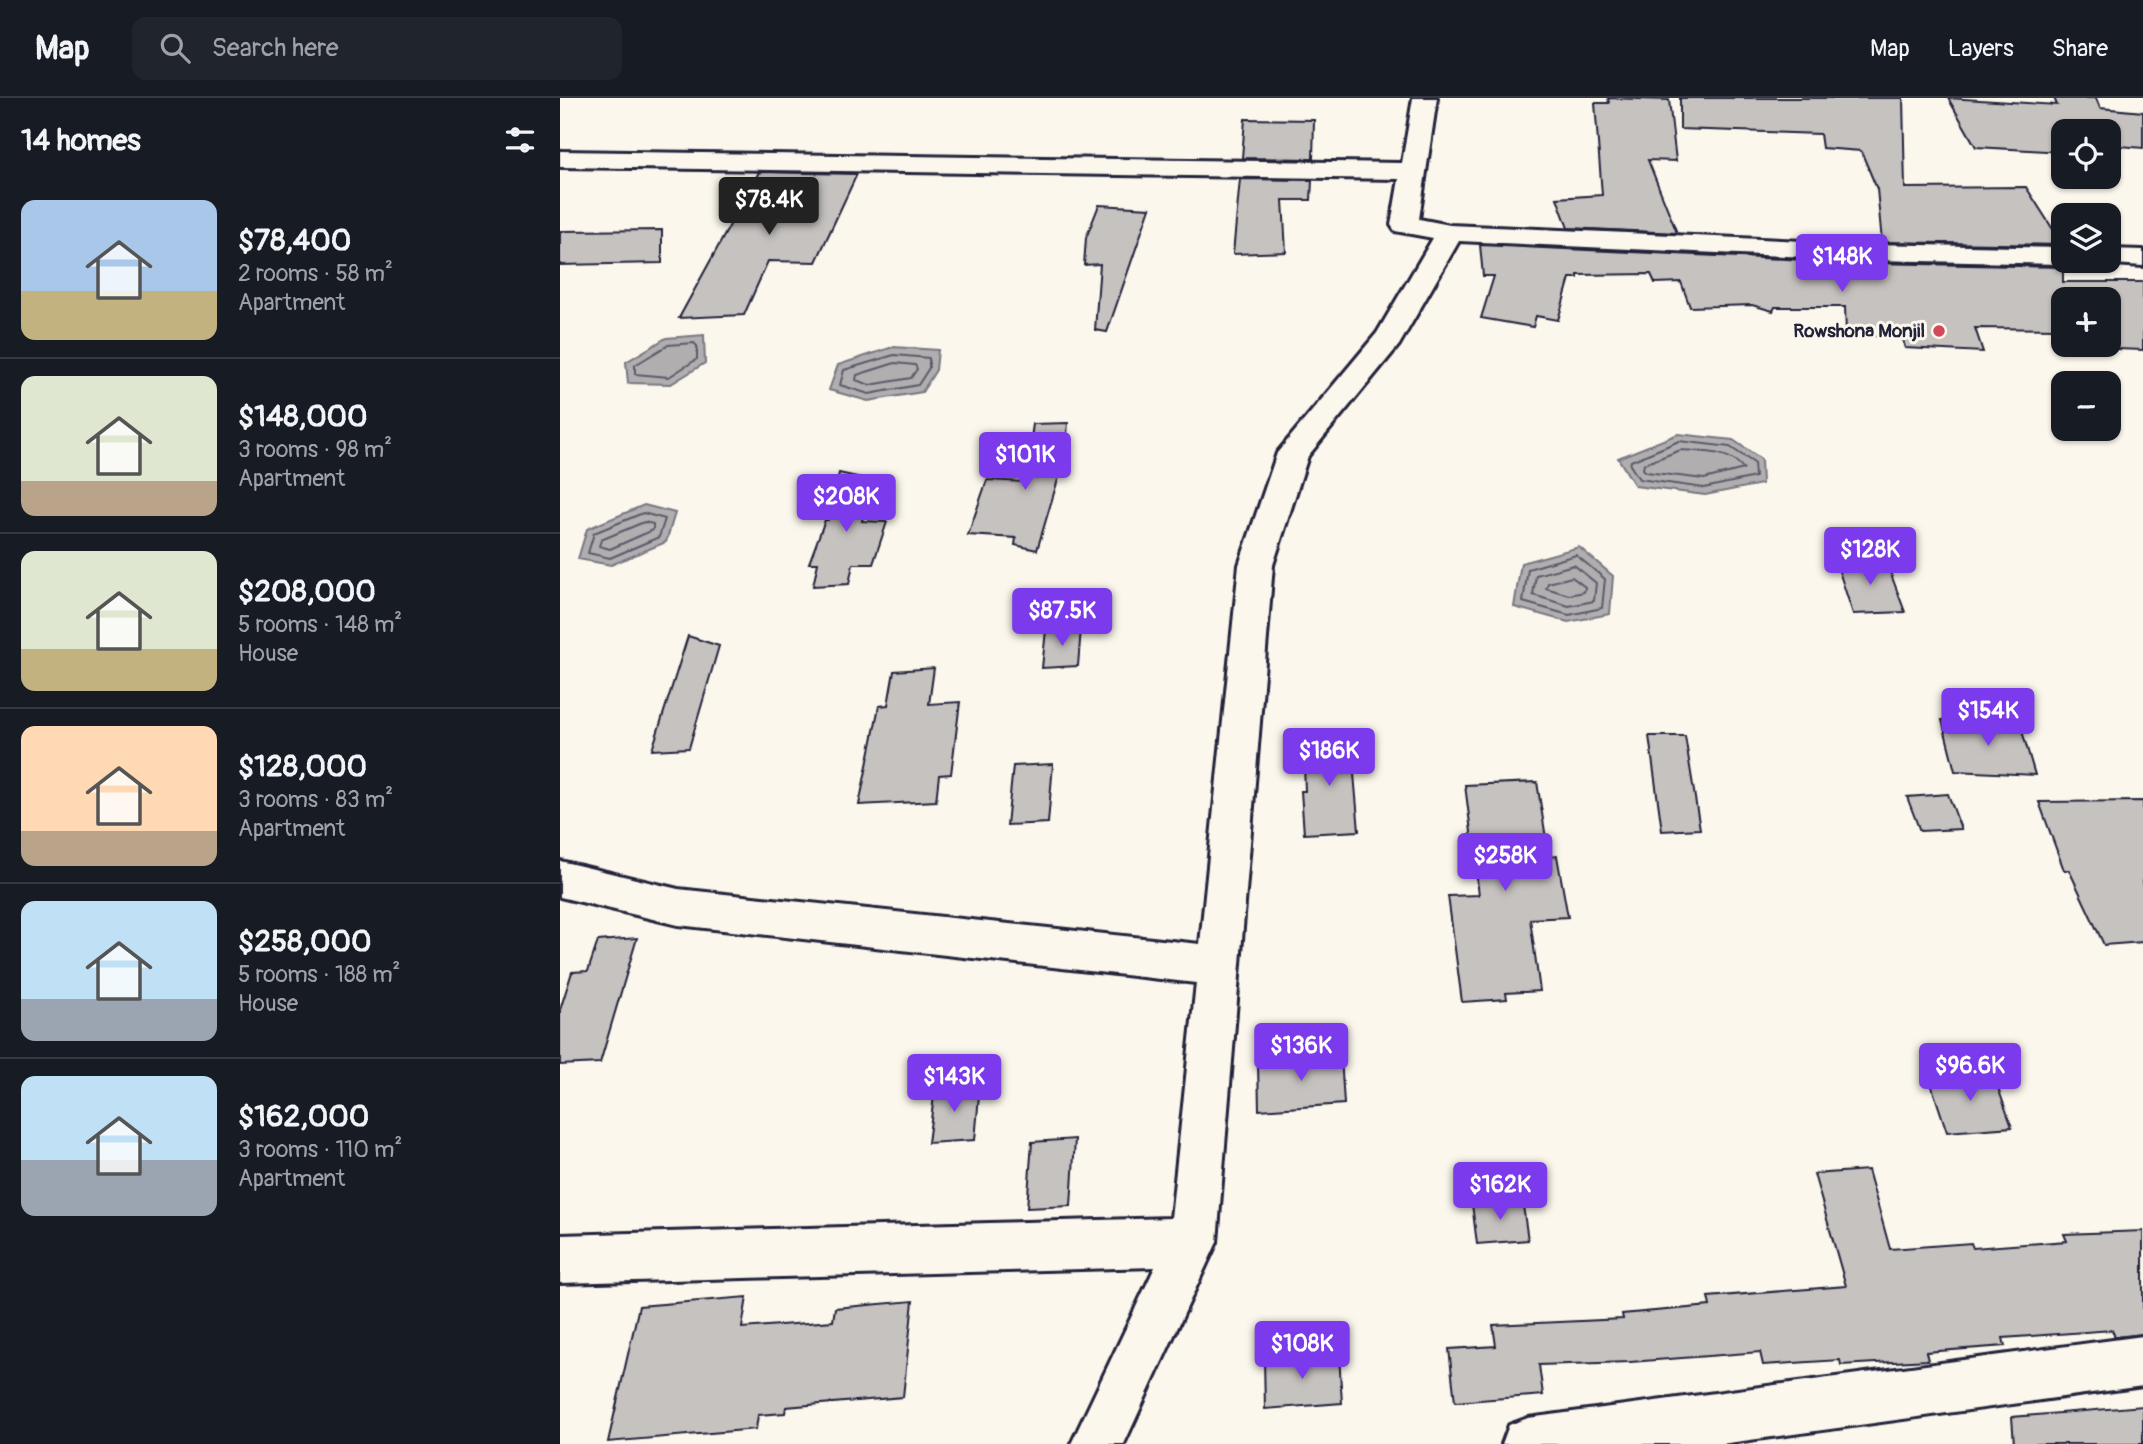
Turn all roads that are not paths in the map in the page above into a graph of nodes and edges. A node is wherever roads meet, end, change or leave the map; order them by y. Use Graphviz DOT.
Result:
graph roads {
  1 [pos="1425,98"];
  2 [pos="560,159"];
  3 [pos="1413,171"];
  4 [pos="1450,233"];
  5 [pos="2051,256"];
  6 [pos="2121,257"];
  7 [pos="2143,258"];
  8 [pos="560,878"];
  9 [pos="1219,966"];
  10 [pos="1193,1242"];
  11 [pos="560,1259"];
  12 [pos="2143,1361"];
  13 [pos="1097,1444"];
  14 [pos="1528,1444"];
  1 -- 3 [label="street"];
  2 -- 3 [label="street"];
  3 -- 4 [label="street"];
  4 -- 5 [label="street"];
  4 -- 9 [label="street"];
  6 -- 7 [label="street"];
  8 -- 9 [label="street"];
  9 -- 10 [label="street"];
  10 -- 11 [label="street"];
  10 -- 13 [label="street"];
  12 -- 14 [label="street"];
}
